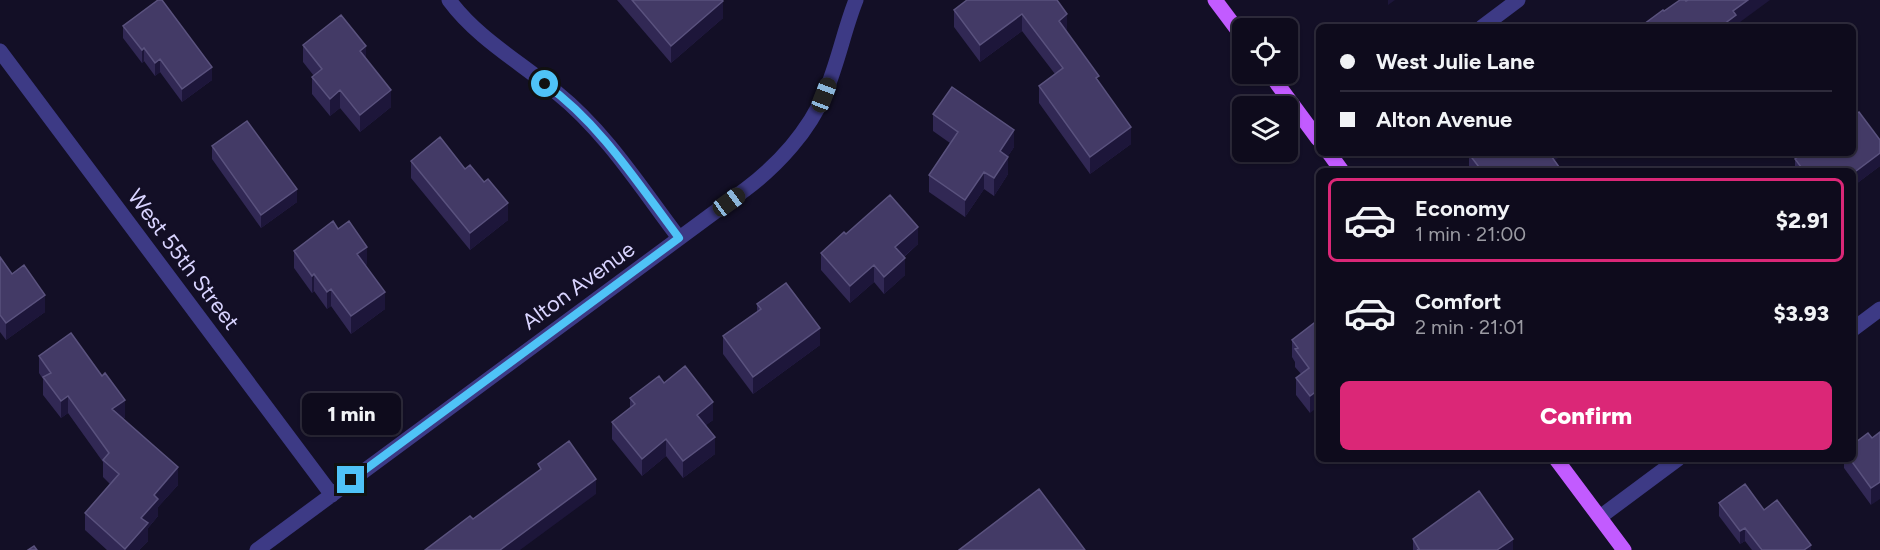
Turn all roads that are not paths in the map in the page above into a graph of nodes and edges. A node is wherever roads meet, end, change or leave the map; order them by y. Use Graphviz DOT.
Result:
graph roads {
  1 [pos="449,0"];
  2 [pos="856,0"];
  3 [pos="1215,0"];
  4 [pos="1518,0"];
  5 [pos="1232,23"];
  6 [pos="1486,24"];
  7 [pos="0,51"];
  8 [pos="1277,84"];
  9 [pos="1316,137"];
  10 [pos="679,238"];
  11 [pos="1880,309"];
  12 [pos="1856,327"];
  13 [pos="1558,462"];
  14 [pos="1674,462"];
  15 [pos="332,495"];
  16 [pos="1600,517"];
  17 [pos="257,550"];
  18 [pos="1624,550"];
  1 -- 10 [label="street"];
  2 -- 10 [label="street, Alton Avenue"];
  3 -- 5 [label="main road"];
  4 -- 6 [label="street"];
  7 -- 15 [label="street, West 55th Street"];
  8 -- 9 [label="main road"];
  10 -- 15 [label="street, Alton Avenue"];
  11 -- 12 [label="street"];
  13 -- 16 [label="main road"];
  14 -- 16 [label="street"];
  15 -- 17 [label="street, Alton Avenue"];
  16 -- 18 [label="main road"];
}
